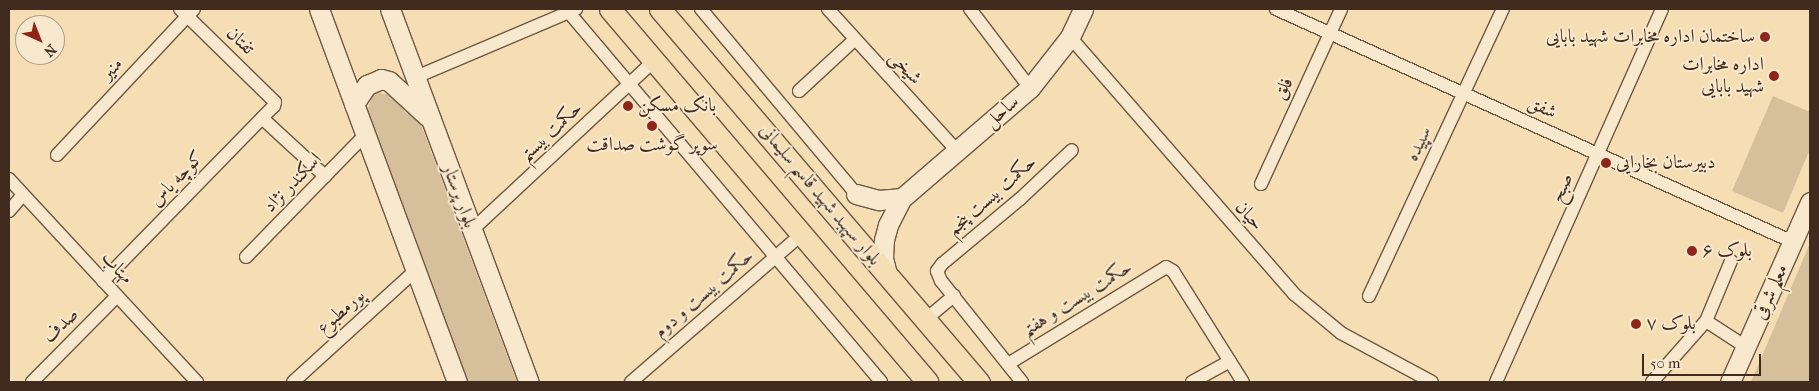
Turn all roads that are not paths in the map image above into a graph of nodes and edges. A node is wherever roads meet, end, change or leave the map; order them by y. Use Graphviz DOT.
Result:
graph roads {
  1 [pos="320,9"];
  2 [pos="390,9"];
  3 [pos="610,9"];
  4 [pos="660,9"];
  5 [pos="701,9"];
  6 [pos="828,9"];
  7 [pos="970,9"];
  8 [pos="1083,9"];
  9 [pos="1276,9"];
  10 [pos="1341,9"];
  11 [pos="1503,9"];
  12 [pos="1662,9"];
  13 [pos="570,10"];
  14 [pos="187,11"];
  15 [pos="1330,33"];
  16 [pos="1070,37"];
  17 [pos="854,40"];
  18 [pos="654,61"];
  19 [pos="416,77"];
  20 [pos="628,85"];
  21 [pos="1030,88"];
  22 [pos="800,91"];
  23 [pos="1463,93"];
  24 [pos="275,102"];
  25 [pos="354,104"];
  26 [pos="262,118"];
  27 [pos="432,121"];
  28 [pos="366,134"];
  29 [pos="1072,150"];
  30 [pos="957,151"];
  31 [pos="1597,154"];
  32 [pos="57,155"];
  33 [pos="325,176"];
  34 [pos="9,180"];
  35 [pos="1261,184"];
  36 [pos="856,194"];
  37 [pos="23,195"];
  38 [pos="902,198"];
  39 [pos="1810,202"];
  40 [pos="9,211"];
  41 [pos="472,230"];
  42 [pos="802,234"];
  43 [pos="1793,242"];
  44 [pos="775,257"];
  45 [pos="246,258"];
  46 [pos="1731,261"];
  47 [pos="416,270"];
  48 [pos="886,274"];
  49 [pos="103,281"];
  50 [pos="117,296"];
  51 [pos="954,296"];
  52 [pos="1369,296"];
  53 [pos="925,320"];
  54 [pos="1706,321"];
  55 [pos="1746,347"];
  56 [pos="1230,361"];
  57 [pos="1008,364"];
  58 [pos="32,382"];
  59 [pos="197,382"];
  60 [pos="292,382"];
  61 [pos="457,382"];
  62 [pos="528,382"];
  63 [pos="631,382"];
  64 [pos="881,382"];
  65 [pos="928,382"];
  66 [pos="979,382"];
  67 [pos="1022,382"];
  68 [pos="1192,382"];
  69 [pos="1243,382"];
  70 [pos="1432,382"];
  71 [pos="1496,382"];
  72 [pos="1652,382"];
  73 [pos="1730,382"];
  1 -- 25 [label="street"];
  2 -- 19 [label="street, بلوار پرستار"];
  3 -- 18 [label="main road, بلوار سپهبد شهید قاسم سلیمانی"];
  4 -- 48 [label="main road, بلوار سپهبد شهید قاسم سلیمانی"];
  5 -- 36 [label="street"];
  6 -- 17 [label="street, شیخی"];
  7 -- 21 [label="street"];
  8 -- 16 [label="street, ساحل"];
  9 -- 15 [label="street, شفق"];
  10 -- 15 [label="street, فلق"];
  11 -- 23 [label="street, سپیده"];
  12 -- 31 [label="street, صبح"];
  13 -- 19 [label="street"];
  13 -- 20 [label="street"];
  14 -- 24 [label="street, تفتان"];
  14 -- 32 [label="street, منیر"];
  15 -- 23 [label="street, شفق"];
  15 -- 35 [label="street, فلق"];
  16 -- 21 [label="street, ساحل"];
  16 -- 70 [label="street, حیان"];
  17 -- 22 [label="street"];
  17 -- 30 [label="street, شیخی"];
  18 -- 20 [label="street, حکمت بیستم"];
  18 -- 42 [label="main road, بلوار سپهبد شهید قاسم سلیمانی"];
  19 -- 27 [label="street, بلوار پرستار"];
  20 -- 41 [label="street, حکمت بیستم"];
  20 -- 44 [label="street"];
  21 -- 30 [label="street, ساحل"];
  23 -- 31 [label="street, شفق"];
  23 -- 52 [label="street, سپیده"];
  24 -- 26 [label="street, کوچه یاس"];
  25 -- 27 [label="street"];
  25 -- 28 [label="street"];
  26 -- 33 [label="street"];
  26 -- 49 [label="street, کوچه یاس"];
  27 -- 41 [label="street, بلوار پرستار"];
  28 -- 33 [label="street, اسکندر نژاد"];
  28 -- 47 [label="street"];
  29 -- 51 [label="street, حکمت بیست پنجم"];
  30 -- 38 [label="street, ساحل"];
  31 -- 43 [label="street, شفق"];
  31 -- 71 [label="street, صبح"];
  33 -- 45 [label="street, اسکندر نژاد"];
  34 -- 37 [label="street, مهتاب"];
  36 -- 38 [label="street"];
  37 -- 40 [label="street"];
  37 -- 49 [label="street, مهتاب"];
  38 -- 48 [label="street, ساحل"];
  39 -- 43 [label="street, معلم شرقی"];
  41 -- 62 [label="street, بلوار پرستار"];
  42 -- 44 [label="street, حکمت بیست و دوم"];
  42 -- 65 [label="main road, بلوار سپهبد شهید قاسم سلیمانی"];
  43 -- 55 [label="street, معلم شرقی"];
  44 -- 63 [label="street, حکمت بیست و دوم"];
  44 -- 64 [label="street"];
  46 -- 54 [label="street"];
  47 -- 60 [label="street, پورمطبوع"];
  47 -- 61 [label="street"];
  48 -- 53 [label="main road, بلوار سپهبد شهید قاسم سلیمانی"];
  49 -- 50 [label="street, مهتاب"];
  50 -- 58 [label="street, صدف"];
  50 -- 59 [label="street, مهتاب"];
  51 -- 53 [label="street"];
  51 -- 57 [label="street"];
  53 -- 66 [label="main road, بلوار سپهبد شهید قاسم سلیمانی"];
  54 -- 55 [label="street"];
  54 -- 72 [label="street"];
  55 -- 73 [label="street, معلم شرقی"];
  56 -- 57 [label="street, حکمت بیست و هفتم"];
  56 -- 68 [label="street"];
  56 -- 69 [label="street"];
  57 -- 67 [label="street"];
}
